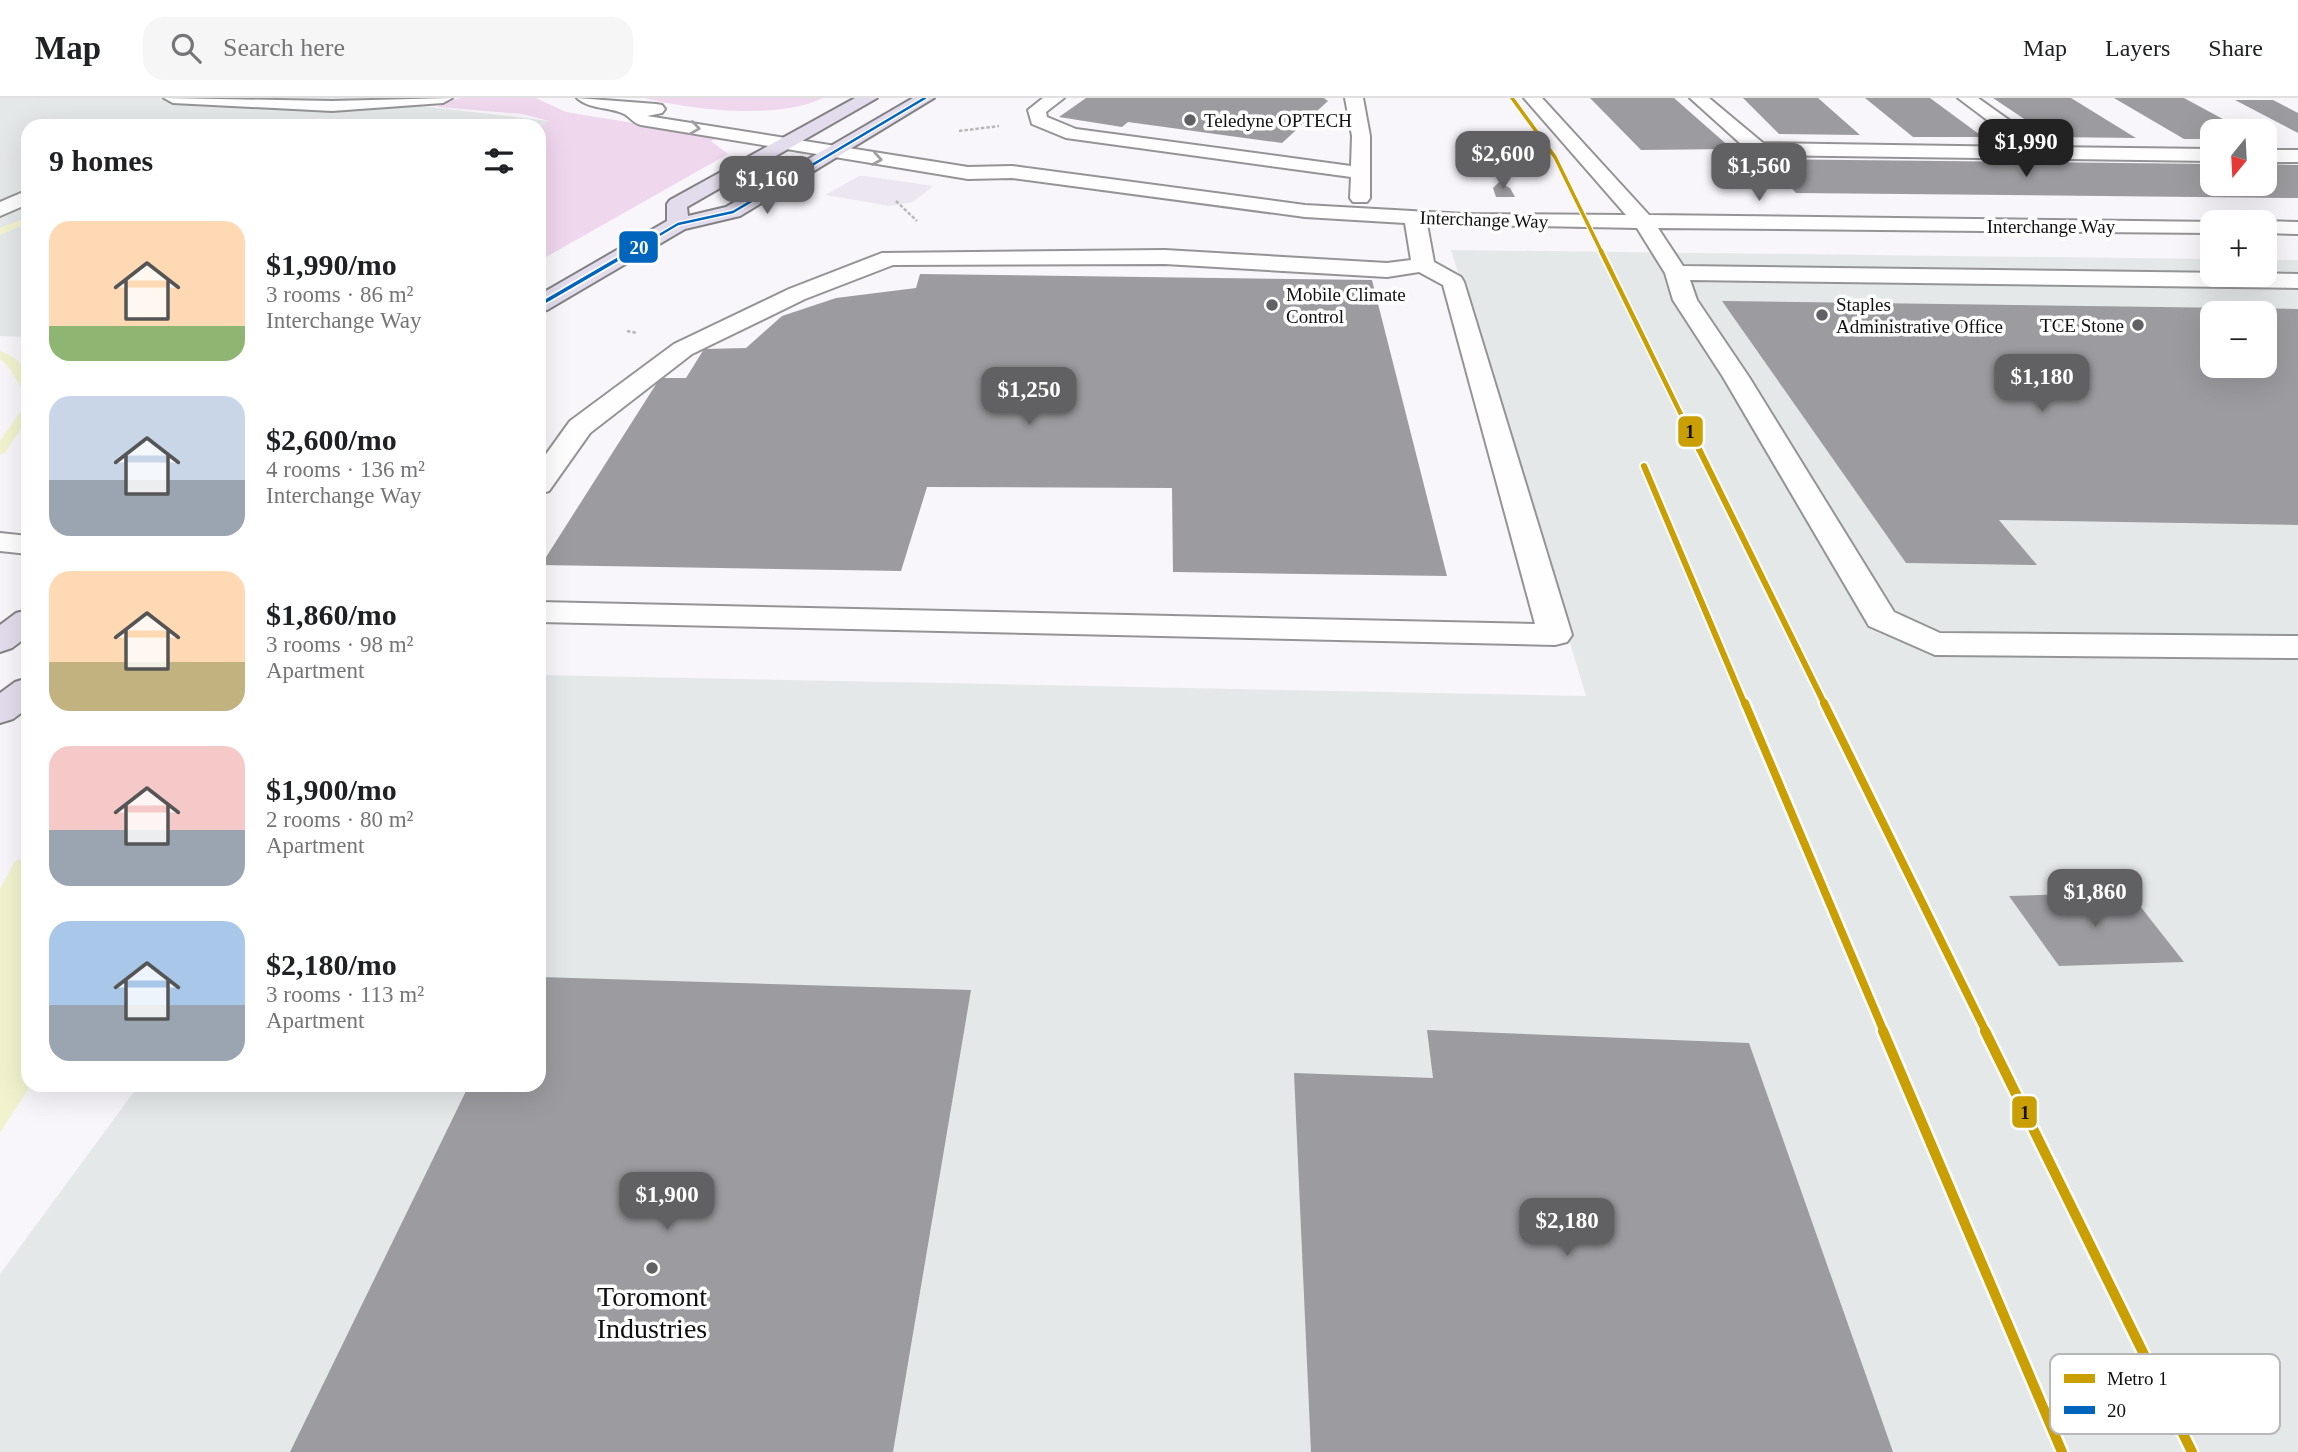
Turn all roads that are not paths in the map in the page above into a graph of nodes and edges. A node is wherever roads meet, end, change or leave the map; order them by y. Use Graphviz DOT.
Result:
graph roads {
  1 [pos="173,98"];
  2 [pos="443,98"];
  3 [pos="586,98"];
  4 [pos="868,98"];
  5 [pos="925,98"];
  6 [pos="1055,98"];
  7 [pos="1354,98"];
  8 [pos="1534,98"];
  9 [pos="1699,98"];
  10 [pos="1967,98"];
  11 [pos="211,101"];
  12 [pos="631,110"];
  13 [pos="187,114"];
  14 [pos="808,131"];
  15 [pos="854,139"];
  16 [pos="786,143"];
  17 [pos="834,152"];
  18 [pos="2043,153"];
  19 [pos="2200,155"];
  20 [pos="2277,156"];
  21 [pos="2298,156"];
  22 [pos="1012,172"];
  23 [pos="1361,173"];
  24 [pos="21,199"];
  25 [pos="0,210"];
  26 [pos="1361,214"];
  27 [pos="1415,217"];
  28 [pos="1644,223"];
  29 [pos="678,225"];
  30 [pos="2200,227"];
  31 [pos="2277,228"];
  32 [pos="2298,228"];
  33 [pos="1423,265"];
  34 [pos="1676,273"];
  35 [pos="2298,281"];
  36 [pos="546,301"];
  37 [pos="546,475"];
  38 [pos="0,542"];
  39 [pos="21,544"];
  40 [pos="546,612"];
  41 [pos="21,625"];
  42 [pos="0,640"];
  43 [pos="2298,648"];
  44 [pos="21,695"];
  45 [pos="21,707"];
  46 [pos="0,711"];
  47 [pos="0,718"];
  1 -- 11 [label="street"];
  2 -- 11 [label="street"];
  3 -- 12 [label="street"];
  4 -- 14 [label="main road"];
  5 -- 15 [label="main road"];
  6 -- 23 [label="street"];
  7 -- 23 [label="street"];
  8 -- 28 [label="street"];
  9 -- 18 [label="street"];
  10 -- 18 [label="street"];
  11 -- 13 [label="street"];
  12 -- 14 [label="street, Interchange Way"];
  12 -- 16 [label="street, Interchange Way, one-way"];
  14 -- 15 [label="street, Interchange Way"];
  14 -- 16 [label="main road"];
  15 -- 17 [label="main road"];
  15 -- 22 [label="street, Interchange Way"];
  16 -- 17 [label="street, Interchange Way"];
  16 -- 29 [label="main road"];
  17 -- 22 [label="street, Interchange Way, one-way"];
  17 -- 29 [label="main road"];
  18 -- 19 [label="street"];
  20 -- 21 [label="street"];
  22 -- 26 [label="street, Interchange Way"];
  23 -- 26 [label="street"];
  24 -- 25 [label="street"];
  26 -- 27 [label="street, Interchange Way"];
  27 -- 28 [label="street, Interchange Way"];
  27 -- 33 [label="street"];
  28 -- 30 [label="street, Interchange Way"];
  28 -- 34 [label="street"];
  29 -- 36 [label="main road"];
  31 -- 32 [label="street"];
  33 -- 37 [label="street"];
  33 -- 40 [label="street"];
  34 -- 35 [label="street"];
  34 -- 43 [label="street"];
  38 -- 39 [label="street"];
  41 -- 42 [label="main road"];
  44 -- 46 [label="main road"];
  45 -- 47 [label="street"];
}
